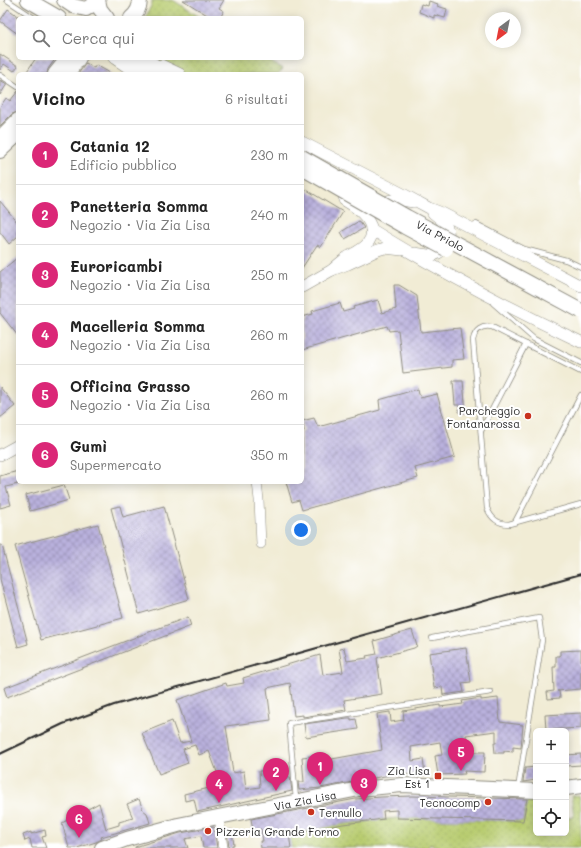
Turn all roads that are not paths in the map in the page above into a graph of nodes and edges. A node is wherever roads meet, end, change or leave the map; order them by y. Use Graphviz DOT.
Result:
graph roads {
  1 [pos="7,0"];
  2 [pos="28,0"];
  3 [pos="46,0"];
  4 [pos="64,0"];
  5 [pos="140,0"];
  6 [pos="99,9"];
  7 [pos="31,16"];
  8 [pos="56,16"];
  9 [pos="73,16"];
  10 [pos="133,16"];
  11 [pos="66,60"];
  12 [pos="78,60"];
  13 [pos="117,60"];
  14 [pos="127,60"];
  15 [pos="145,60"];
  16 [pos="151,60"];
  17 [pos="58,72"];
  18 [pos="69,72"];
  19 [pos="134,72"];
  20 [pos="147,72"];
  21 [pos="165,72"];
  22 [pos="176,72"];
  23 [pos="0,75"];
  24 [pos="16,86"];
  25 [pos="16,124"];
  26 [pos="10,138"];
  27 [pos="304,143"];
  28 [pos="0,151"];
  29 [pos="304,158"];
  30 [pos="304,169"];
  31 [pos="304,177"];
  32 [pos="426,207"];
  33 [pos="468,226"];
  34 [pos="376,231"];
  35 [pos="408,251"];
  36 [pos="581,267"];
  37 [pos="332,270"];
  38 [pos="581,286"];
  39 [pos="304,287"];
  40 [pos="485,295"];
  41 [pos="581,311"];
  42 [pos="581,321"];
  43 [pos="581,342"];
  44 [pos="526,344"];
  45 [pos="581,363"];
  46 [pos="581,372"];
  47 [pos="581,395"];
  48 [pos="480,432"];
  49 [pos="16,446"];
  50 [pos="0,455"];
  51 [pos="257,484"];
  52 [pos="581,504"];
  53 [pos="515,522"];
  54 [pos="261,544"];
  55 [pos="432,638"];
  56 [pos="491,692"];
  57 [pos="581,786"];
  58 [pos="569,788"];
  59 [pos="518,790"];
  60 [pos="533,791"];
  61 [pos="296,801"];
  62 [pos="219,817"];
  63 [pos="102,848"];
  64 [pos="223,848"];
  1 -- 7 [label="lane"];
  2 -- 8 [label="main road"];
  3 -- 9 [label="main road"];
  4 -- 6 [label="main road"];
  5 -- 10 [label="main road"];
  11 -- 17 [label="main road"];
  12 -- 18 [label="main road"];
  13 -- 19 [label="street"];
  14 -- 20 [label="main road"];
  15 -- 21 [label="main road"];
  16 -- 22 [label="street"];
  23 -- 24 [label="lane"];
  25 -- 26 [label="main road"];
  26 -- 28 [label="main road"];
  27 -- 32 [label="street"];
  29 -- 41 [label="main road, Via Priolo, bridge"];
  30 -- 42 [label="main road, Via Priolo, bridge"];
  31 -- 34 [label="street"];
  32 -- 33 [label="street"];
  32 -- 34 [label="street"];
  32 -- 35 [label="street"];
  33 -- 36 [label="lane"];
  33 -- 38 [label="street"];
  34 -- 35 [label="street"];
  34 -- 37 [label="street"];
  35 -- 37 [label="street"];
  35 -- 40 [label="street"];
  37 -- 39 [label="street"];
  40 -- 43 [label="street"];
  40 -- 45 [label="lane"];
  44 -- 46 [label="lane"];
  44 -- 48 [label="lane"];
  44 -- 48 [label="lane"];
  47 -- 53 [label="lane"];
  48 -- 53 [label="lane"];
  49 -- 50 [label="street"];
  51 -- 54 [label="street"];
  52 -- 53 [label="lane"];
  55 -- 59 [label="lane"];
  56 -- 61 [label="lane"];
  57 -- 58 [label="main road"];
  59 -- 60 [label="main road, Via Zia Lisa"];
  59 -- 61 [label="main road, Via Zia Lisa"];
  61 -- 62 [label="main road, Via Zia Lisa"];
  62 -- 63 [label="main road, Via Zia Lisa"];
  62 -- 64 [label="street"];
}
